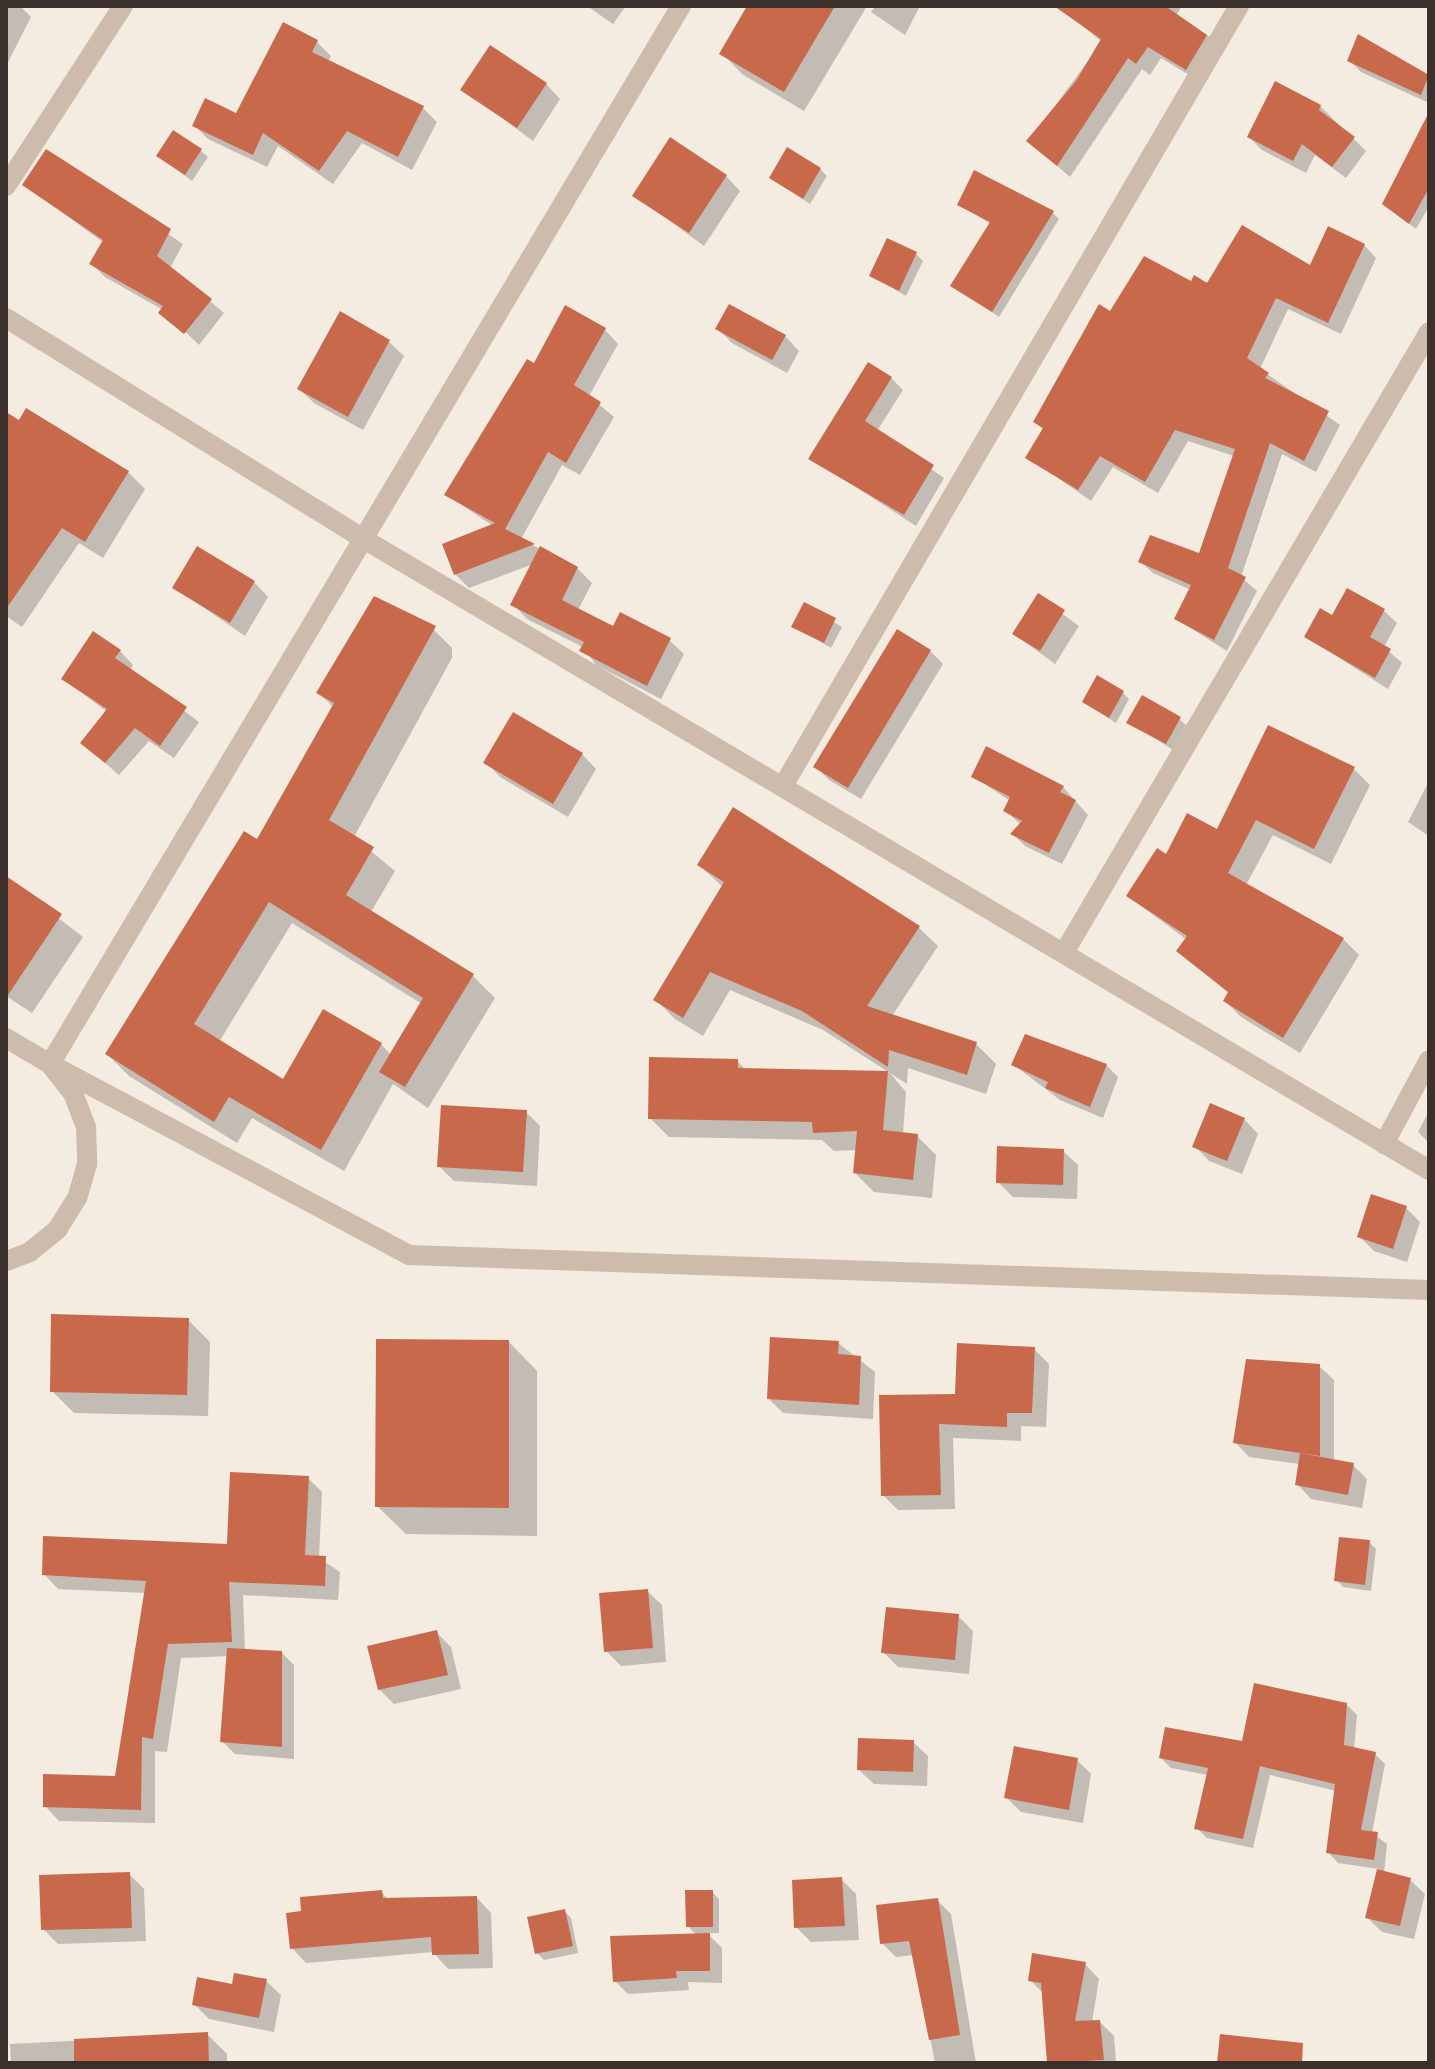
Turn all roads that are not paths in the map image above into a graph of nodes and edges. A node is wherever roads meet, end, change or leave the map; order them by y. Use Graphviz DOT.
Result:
graph roads {
  1 [pos="123,6"];
  2 [pos="681,6"];
  3 [pos="1239,6"];
  4 [pos="6,186"];
  5 [pos="6,318"];
  6 [pos="1429,332"];
  7 [pos="362,538"];
  8 [pos="783,786"];
  9 [pos="1065,951"];
  10 [pos="6,1038"];
  11 [pos="1429,1060"];
  12 [pos="50,1064"];
  13 [pos="1384,1144"];
  14 [pos="1429,1170"];
  15 [pos="6,1261"];
  16 [pos="1429,1290"];
  1 -- 4 [label="street"];
  2 -- 7 [label="street"];
  3 -- 8 [label="street"];
  5 -- 7 [label="street"];
  6 -- 9 [label="street"];
  7 -- 8 [label="street"];
  7 -- 12 [label="street"];
  8 -- 9 [label="street"];
  9 -- 13 [label="street"];
  10 -- 12 [label="street"];
  11 -- 13 [label="street"];
  12 -- 15 [label="street"];
  12 -- 16 [label="street"];
  13 -- 14 [label="street"];
}
